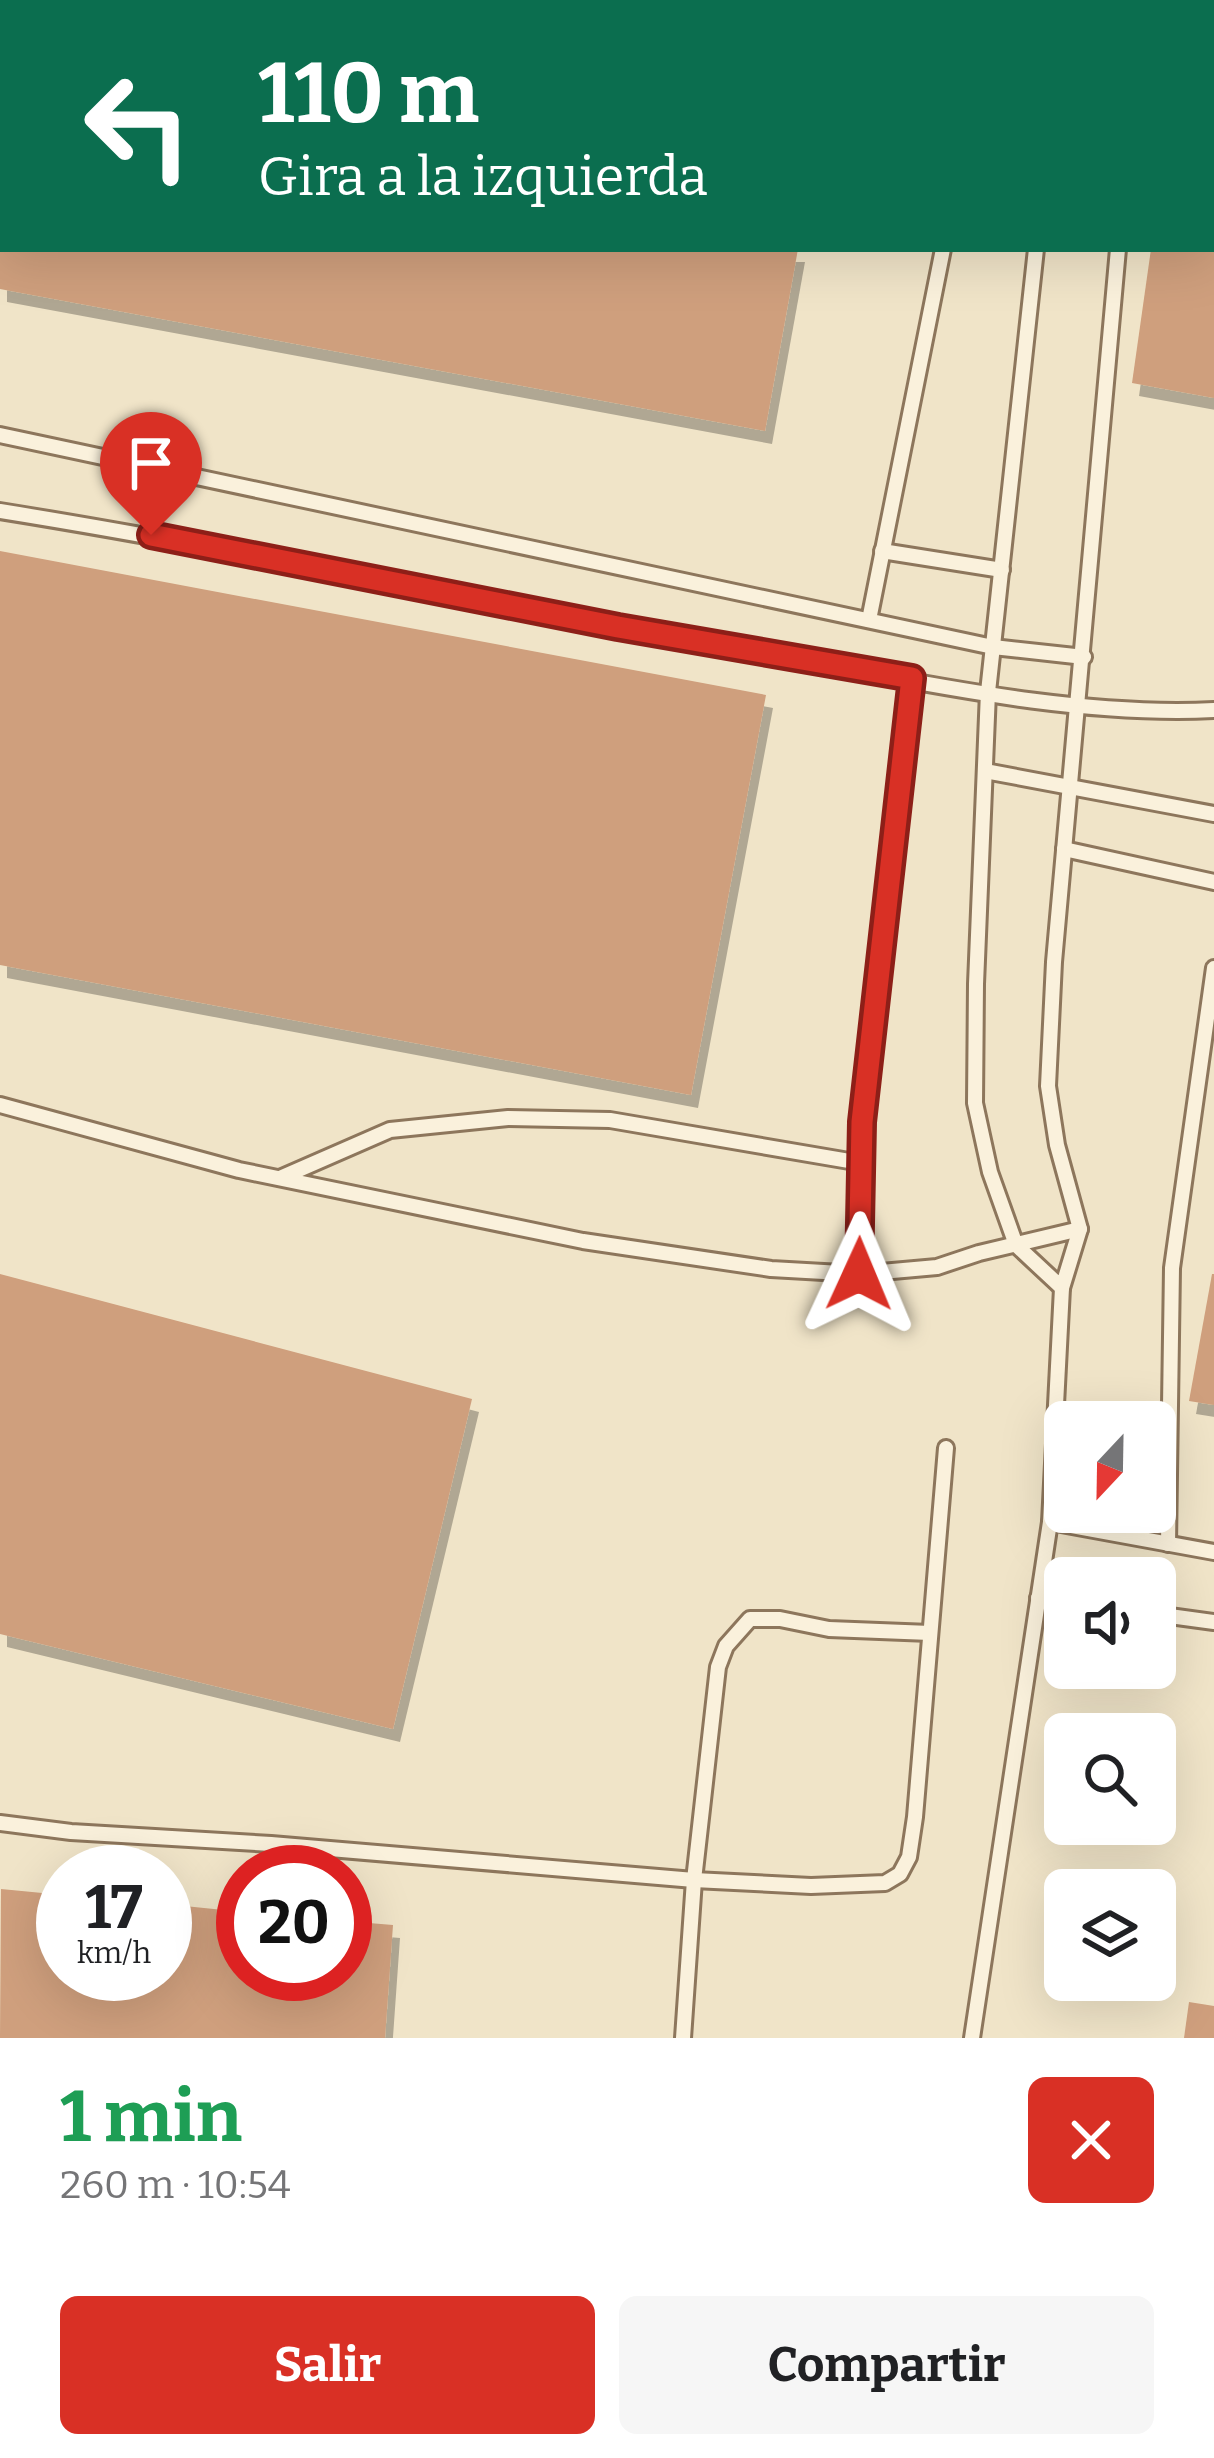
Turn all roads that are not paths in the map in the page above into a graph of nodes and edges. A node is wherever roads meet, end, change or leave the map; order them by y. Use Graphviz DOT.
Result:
graph roads {
  1 [pos="942,252"];
  2 [pos="1036,252"];
  3 [pos="1118,252"];
  4 [pos="0,435"];
  5 [pos="0,511"];
  6 [pos="882,551"];
  7 [pos="1001,570"];
  8 [pos="869,620"];
  9 [pos="993,646"];
  10 [pos="1084,657"];
  11 [pos="912,678"];
  12 [pos="988,692"];
  13 [pos="1077,706"];
  14 [pos="1214,710"];
  15 [pos="985,771"];
  16 [pos="1070,785"];
  17 [pos="1214,814"];
  18 [pos="1064,849"];
  19 [pos="1214,882"];
  20 [pos="1214,968"];
  21 [pos="0,1105"];
  22 [pos="861,1162"];
  23 [pos="280,1178"];
  24 [pos="1080,1229"];
  25 [pos="1016,1245"];
  26 [pos="859,1274"];
  27 [pos="1062,1288"];
  28 [pos="1056,1401"];
  29 [pos="946,1448"];
  30 [pos="1048,1533"];
  31 [pos="1109,1533"];
  32 [pos="1168,1544"];
  33 [pos="1214,1552"];
  34 [pos="1038,1598"];
  35 [pos="1044,1599"];
  36 [pos="1176,1617"];
  37 [pos="1214,1622"];
  38 [pos="930,1633"];
  39 [pos="0,1823"];
  40 [pos="694,1880"];
  41 [pos="683,2038"];
  42 [pos="971,2038"];
  1 -- 6 [label="lane"];
  2 -- 7 [label="lane"];
  3 -- 10 [label="lane"];
  4 -- 8 [label="lane"];
  5 -- 11 [label="lane"];
  6 -- 7 [label="lane"];
  6 -- 8 [label="lane"];
  7 -- 9 [label="lane"];
  8 -- 9 [label="lane"];
  9 -- 10 [label="lane"];
  9 -- 12 [label="lane"];
  10 -- 13 [label="lane"];
  11 -- 12 [label="lane"];
  11 -- 22 [label="lane"];
  12 -- 13 [label="lane"];
  12 -- 15 [label="lane"];
  13 -- 14 [label="lane"];
  13 -- 16 [label="lane"];
  15 -- 16 [label="lane"];
  15 -- 25 [label="lane"];
  16 -- 17 [label="lane"];
  16 -- 18 [label="lane"];
  18 -- 19 [label="lane"];
  18 -- 24 [label="lane"];
  20 -- 32 [label="lane"];
  21 -- 23 [label="lane"];
  22 -- 23 [label="lane"];
  22 -- 26 [label="lane"];
  23 -- 26 [label="lane"];
  24 -- 25 [label="lane"];
  24 -- 27 [label="lane"];
  25 -- 26 [label="lane"];
  25 -- 27 [label="lane"];
  27 -- 28 [label="lane"];
  29 -- 38 [label="lane"];
  30 -- 34 [label="lane"];
  31 -- 32 [label="lane"];
  32 -- 33 [label="lane"];
  34 -- 35 [label="lane"];
  34 -- 42 [label="lane"];
  36 -- 37 [label="lane"];
  38 -- 40 [label="lane"];
  38 -- 40 [label="lane"];
  39 -- 40 [label="lane"];
  40 -- 41 [label="lane"];
}
